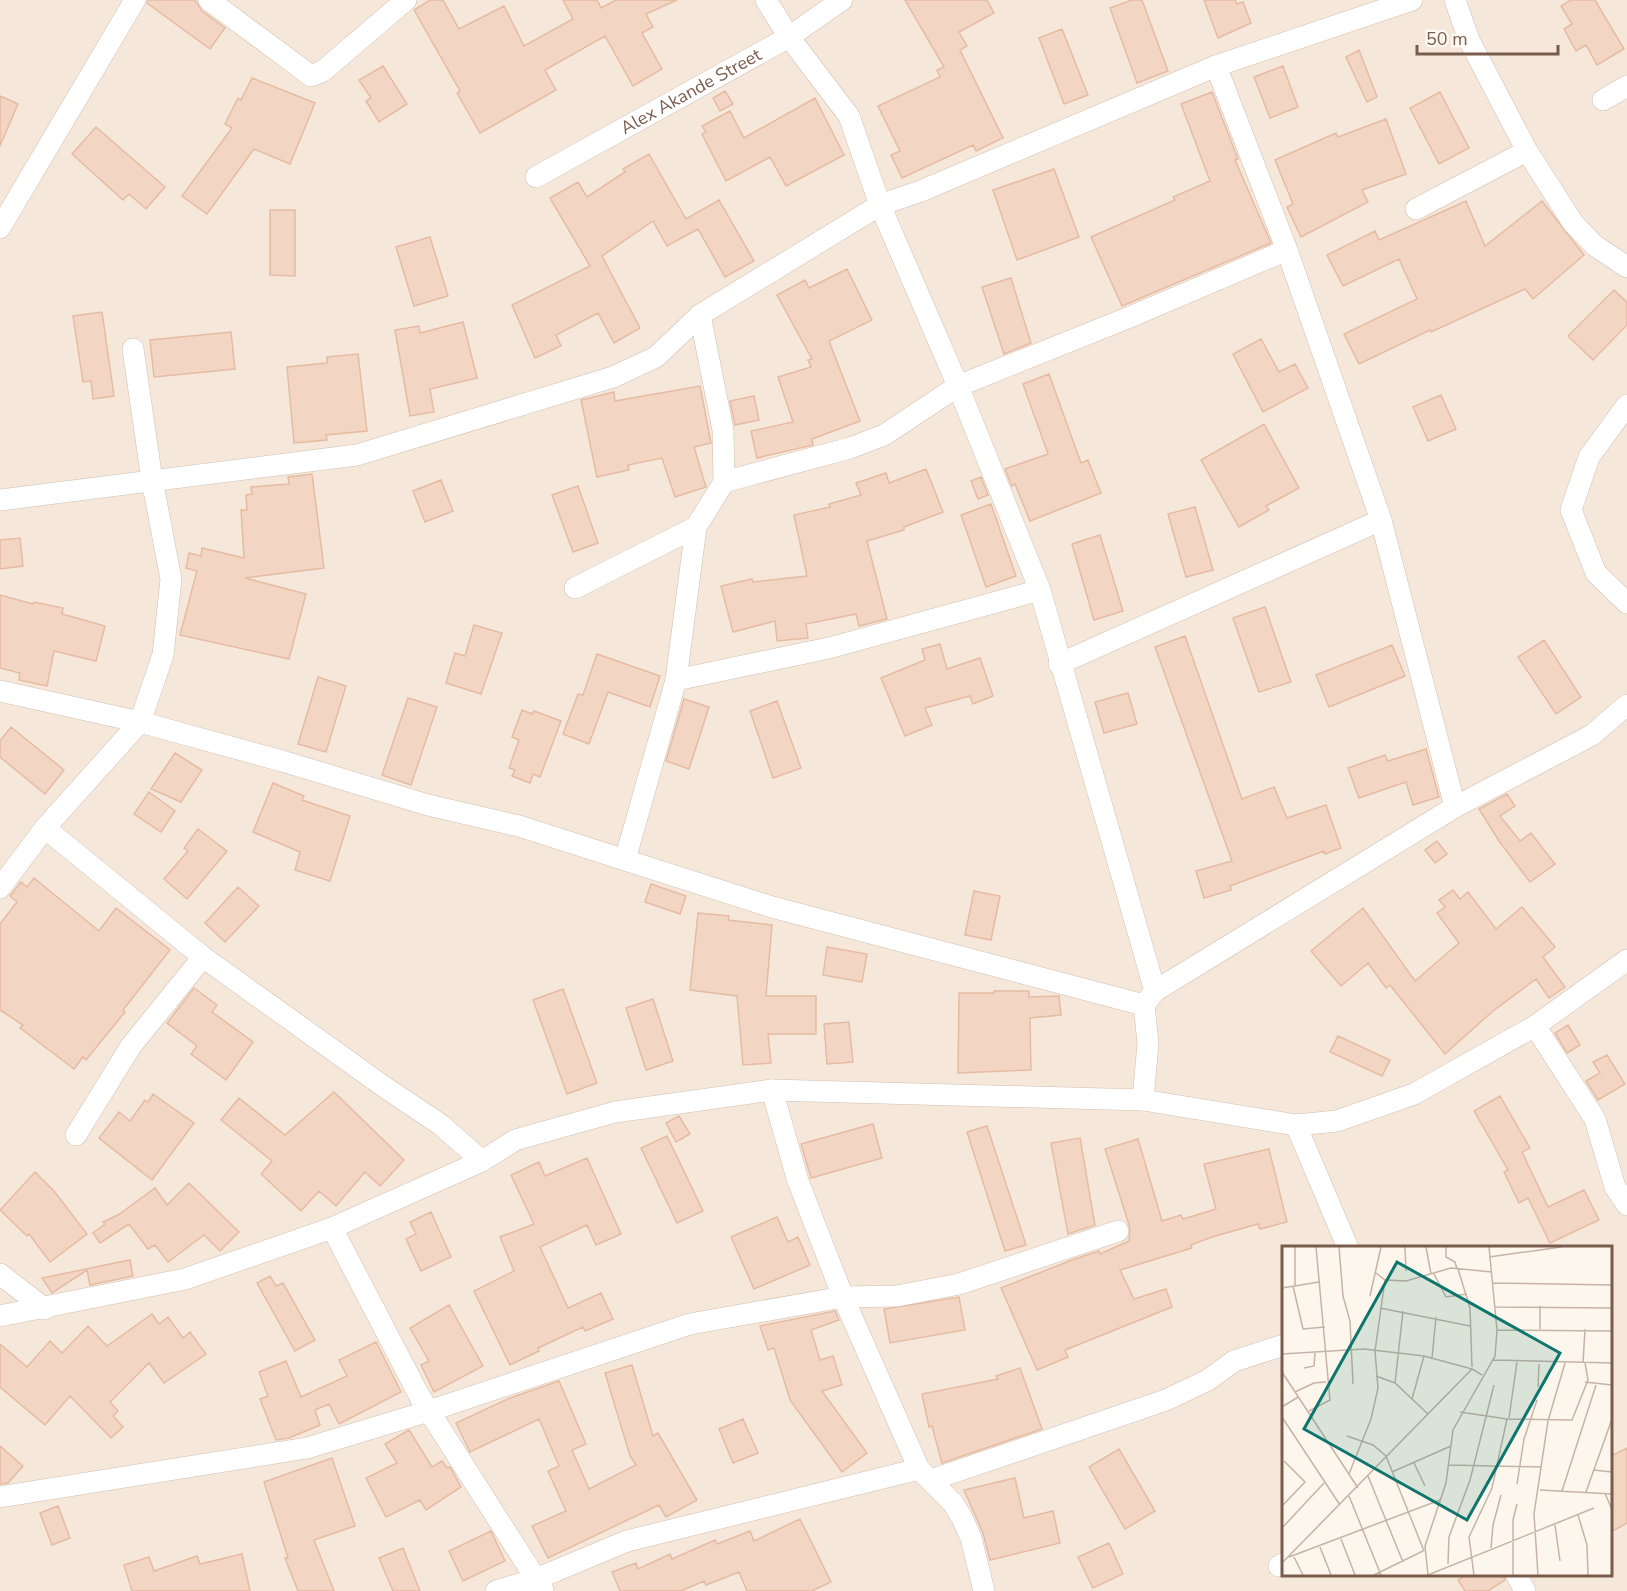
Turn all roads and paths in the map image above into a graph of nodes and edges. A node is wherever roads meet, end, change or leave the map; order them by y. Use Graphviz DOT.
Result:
graph roads {
  1 [pos="135,0"];
  2 [pos="209,0"];
  3 [pos="406,0"];
  4 [pos="766,0"];
  5 [pos="842,0"];
  6 [pos="1412,0"];
  7 [pos="1455,0"];
  8 [pos="789,37"];
  9 [pos="1216,66"];
  10 [pos="1627,86"];
  11 [pos="1603,100"];
  12 [pos="1527,151"];
  13 [pos="536,177"];
  14 [pos="880,205"];
  15 [pos="1416,209"];
  16 [pos="0,228"];
  17 [pos="1287,250"];
  18 [pos="1627,267"];
  19 [pos="700,315"];
  20 [pos="133,349"];
  21 [pos="958,386"];
  22 [pos="1627,405"];
  23 [pos="152,480"];
  24 [pos="724,482"];
  25 [pos="0,500"];
  26 [pos="1381,520"];
  27 [pos="696,526"];
  28 [pos="575,588"];
  29 [pos="1040,590"];
  30 [pos="1627,603"];
  31 [pos="1059,664"];
  32 [pos="676,680"];
  33 [pos="0,691"];
  34 [pos="1627,705"];
  35 [pos="140,722"];
  36 [pos="1455,807"];
  37 [pos="45,828"];
  38 [pos="626,860"];
  39 [pos="0,888"];
  40 [pos="203,957"];
  41 [pos="1627,960"];
  42 [pos="1150,998"];
  43 [pos="1535,1026"];
  44 [pos="772,1090"];
  45 [pos="1143,1100"];
  46 [pos="1296,1125"];
  47 [pos="76,1135"];
  48 [pos="482,1161"];
  49 [pos="1627,1205"];
  50 [pos="332,1228"];
  51 [pos="1118,1231"];
  52 [pos="1347,1246"];
  53 [pos="0,1274"];
  54 [pos="843,1297"];
  55 [pos="45,1309"];
  56 [pos="0,1316"];
  57 [pos="1282,1346"];
  58 [pos="429,1411"];
  59 [pos="925,1474"];
  60 [pos="0,1497"];
  61 [pos="1517,1576"];
  62 [pos="540,1585"];
  63 [pos="496,1591"];
  64 [pos="984,1591"];
  65 [pos="1525,1591"];
  1 -- 16 [label="street"];
  2 -- 3 [label="street"];
  4 -- 8 [label="street"];
  5 -- 8 [label="street, Alex Akande Street"];
  6 -- 9 [label="street"];
  7 -- 12 [label="street"];
  8 -- 13 [label="street, Alex Akande Street"];
  8 -- 14 [label="street"];
  9 -- 14 [label="street"];
  9 -- 17 [label="street"];
  10 -- 11 [label="street"];
  12 -- 15 [label="street"];
  12 -- 18 [label="street"];
  14 -- 19 [label="street"];
  14 -- 21 [label="street"];
  17 -- 21 [label="street"];
  17 -- 26 [label="street"];
  19 -- 23 [label="street"];
  19 -- 24 [label="street"];
  20 -- 23 [label="street"];
  21 -- 24 [label="street"];
  21 -- 29 [label="street"];
  22 -- 30 [label="street"];
  23 -- 25 [label="street"];
  23 -- 35 [label="street"];
  24 -- 27 [label="street"];
  26 -- 31 [label="street"];
  26 -- 36 [label="street"];
  27 -- 28 [label="street"];
  27 -- 32 [label="street"];
  29 -- 31 [label="street"];
  29 -- 32 [label="street"];
  31 -- 42 [label="street"];
  32 -- 38 [label="street"];
  33 -- 35 [label="street"];
  34 -- 36 [label="street"];
  35 -- 37 [label="street"];
  35 -- 38 [label="street"];
  36 -- 42 [label="street"];
  37 -- 39 [label="street"];
  37 -- 40 [label="street"];
  38 -- 42 [label="street"];
  40 -- 47 [label="street"];
  40 -- 48 [label="street"];
  41 -- 43 [label="street"];
  42 -- 45 [label="street"];
  43 -- 46 [label="street"];
  43 -- 49 [label="street"];
  44 -- 45 [label="street"];
  44 -- 48 [label="street"];
  44 -- 54 [label="street"];
  45 -- 46 [label="street"];
  46 -- 52 [label="street"];
  48 -- 50 [label="street"];
  50 -- 55 [label="street"];
  50 -- 58 [label="street"];
  51 -- 54 [label="street"];
  53 -- 55 [label="street"];
  54 -- 58 [label="street"];
  54 -- 59 [label="street"];
  55 -- 56 [label="street"];
  57 -- 59 [label="street"];
  58 -- 60 [label="street"];
  58 -- 62 [label="street"];
  59 -- 62 [label="street"];
  59 -- 64 [label="street"];
  61 -- 65 [label="street"];
  62 -- 63 [label="street"];
}
